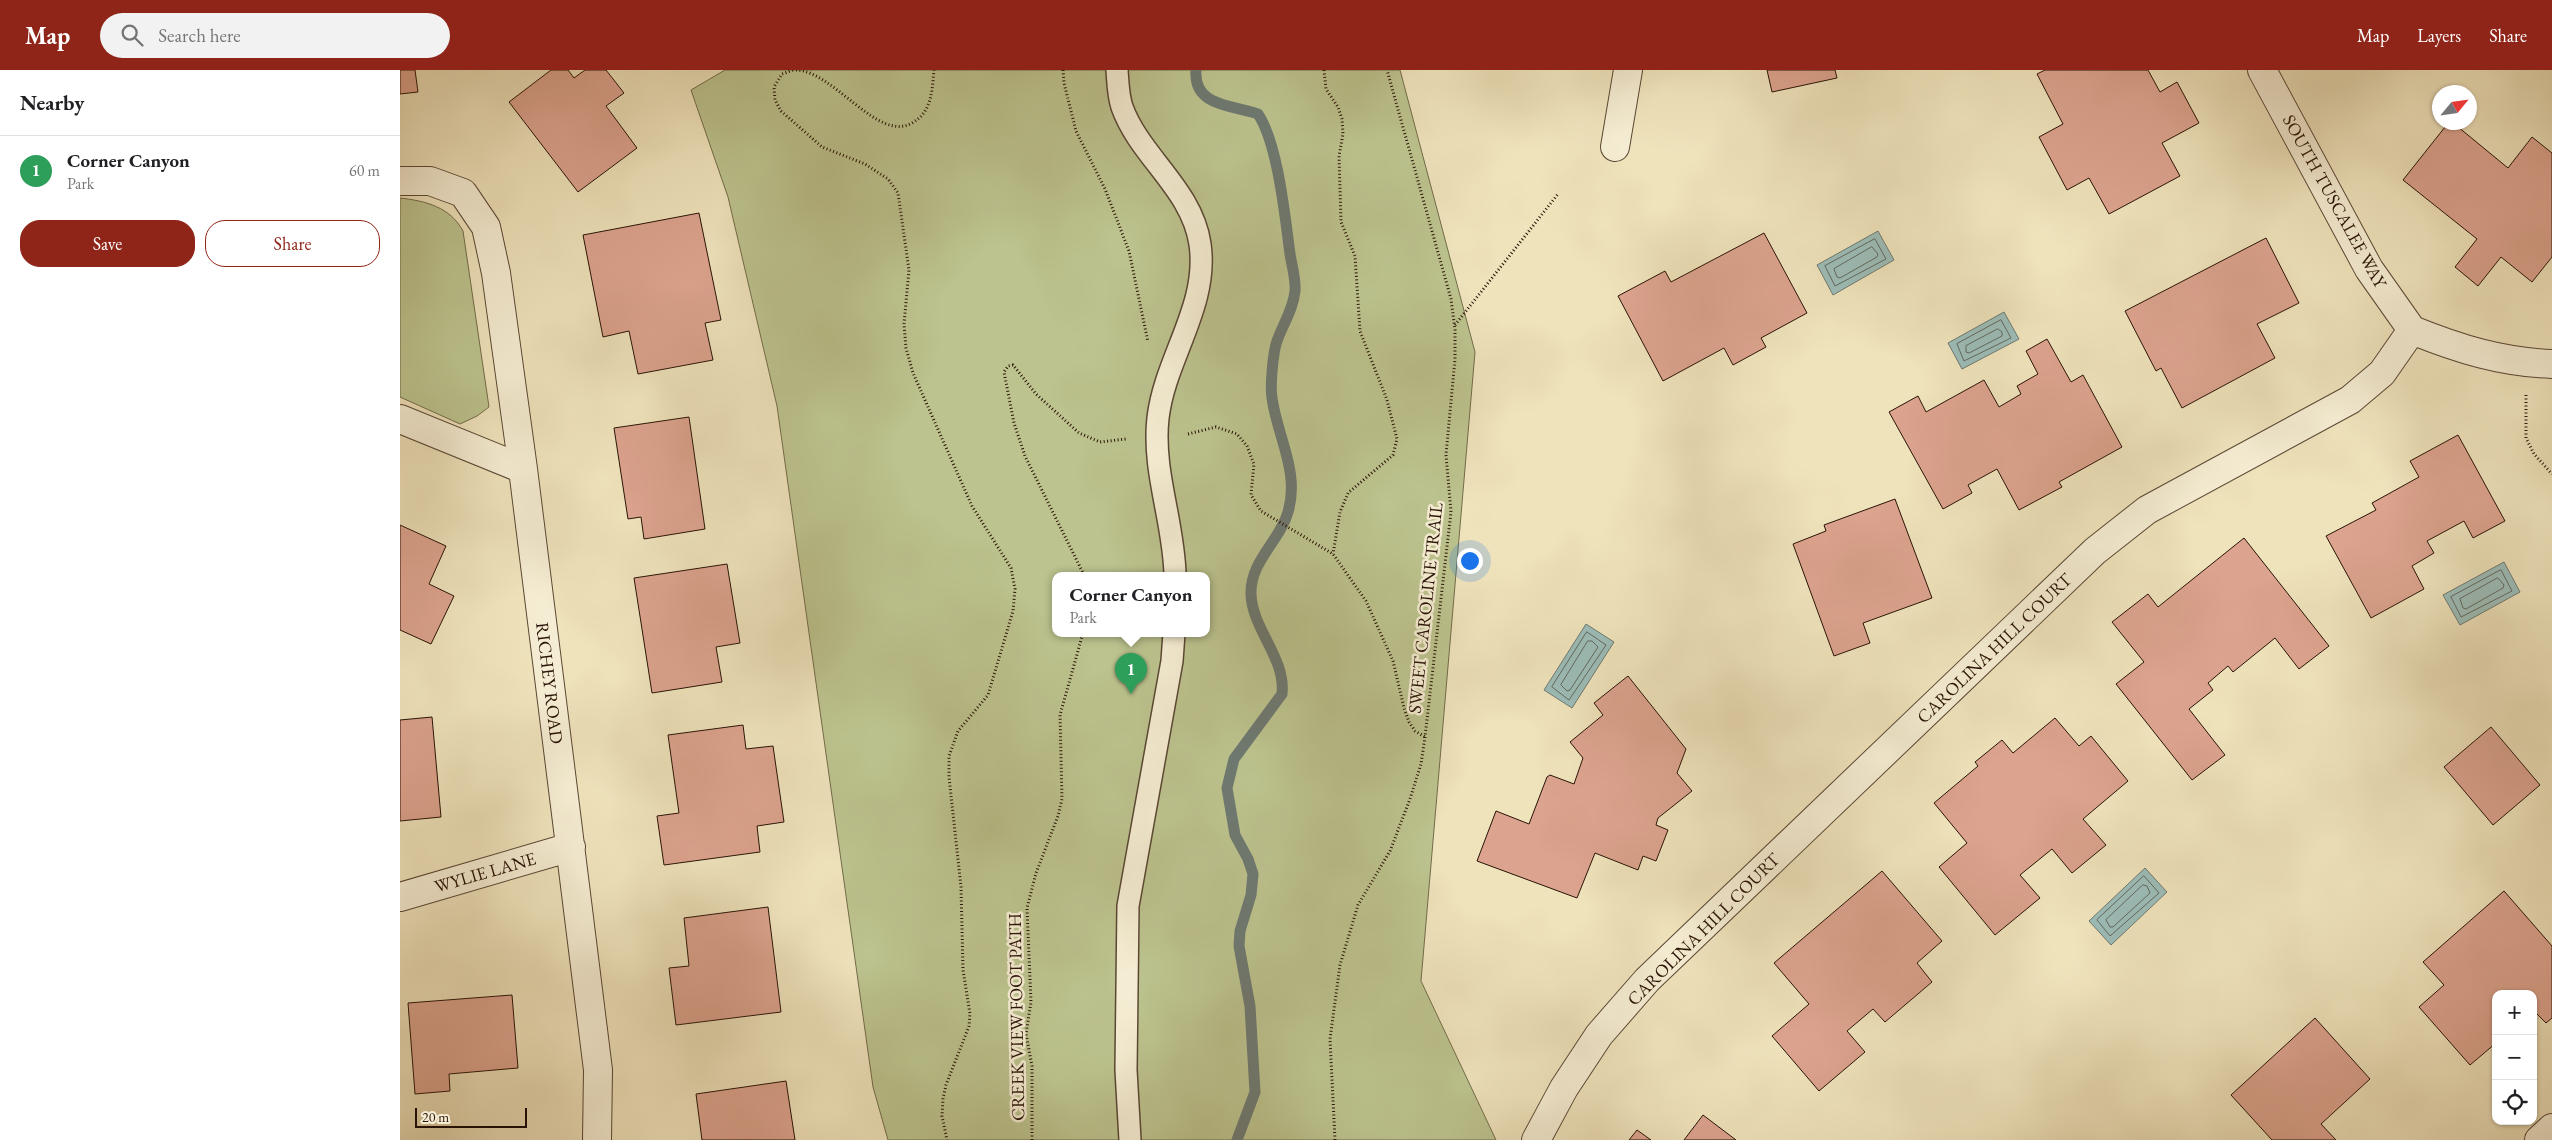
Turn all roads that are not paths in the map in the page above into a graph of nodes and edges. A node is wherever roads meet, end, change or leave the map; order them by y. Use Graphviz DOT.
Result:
graph roads {
  1 [pos="1117,70"];
  2 [pos="1628,70"];
  3 [pos="2262,70"];
  4 [pos="1615,147"];
  5 [pos="400,181"];
  6 [pos="2412,330"];
  7 [pos="2552,364"];
  8 [pos="400,418"];
  9 [pos="523,469"];
  10 [pos="1175,572"];
  11 [pos="1174,637"];
  12 [pos="571,847"];
  13 [pos="400,897"];
  14 [pos="2552,1128"];
  15 [pos="597,1140"];
  16 [pos="1130,1140"];
  17 [pos="1536,1140"];
  18 [pos="2539,1140"];
  1 -- 10 [label="lane"];
  2 -- 4 [label="street"];
  3 -- 6 [label="street, SOUTH TUSCALEE WAY"];
  5 -- 9 [label="street, RICHEY ROAD"];
  6 -- 7 [label="street"];
  6 -- 17 [label="street, CAROLINA HILL COURT"];
  8 -- 9 [label="street"];
  9 -- 12 [label="street, RICHEY ROAD"];
  11 -- 16 [label="lane"];
  12 -- 13 [label="street, WYLIE LANE"];
  12 -- 15 [label="street, RICHEY ROAD"];
  14 -- 18 [label="street"];
}
